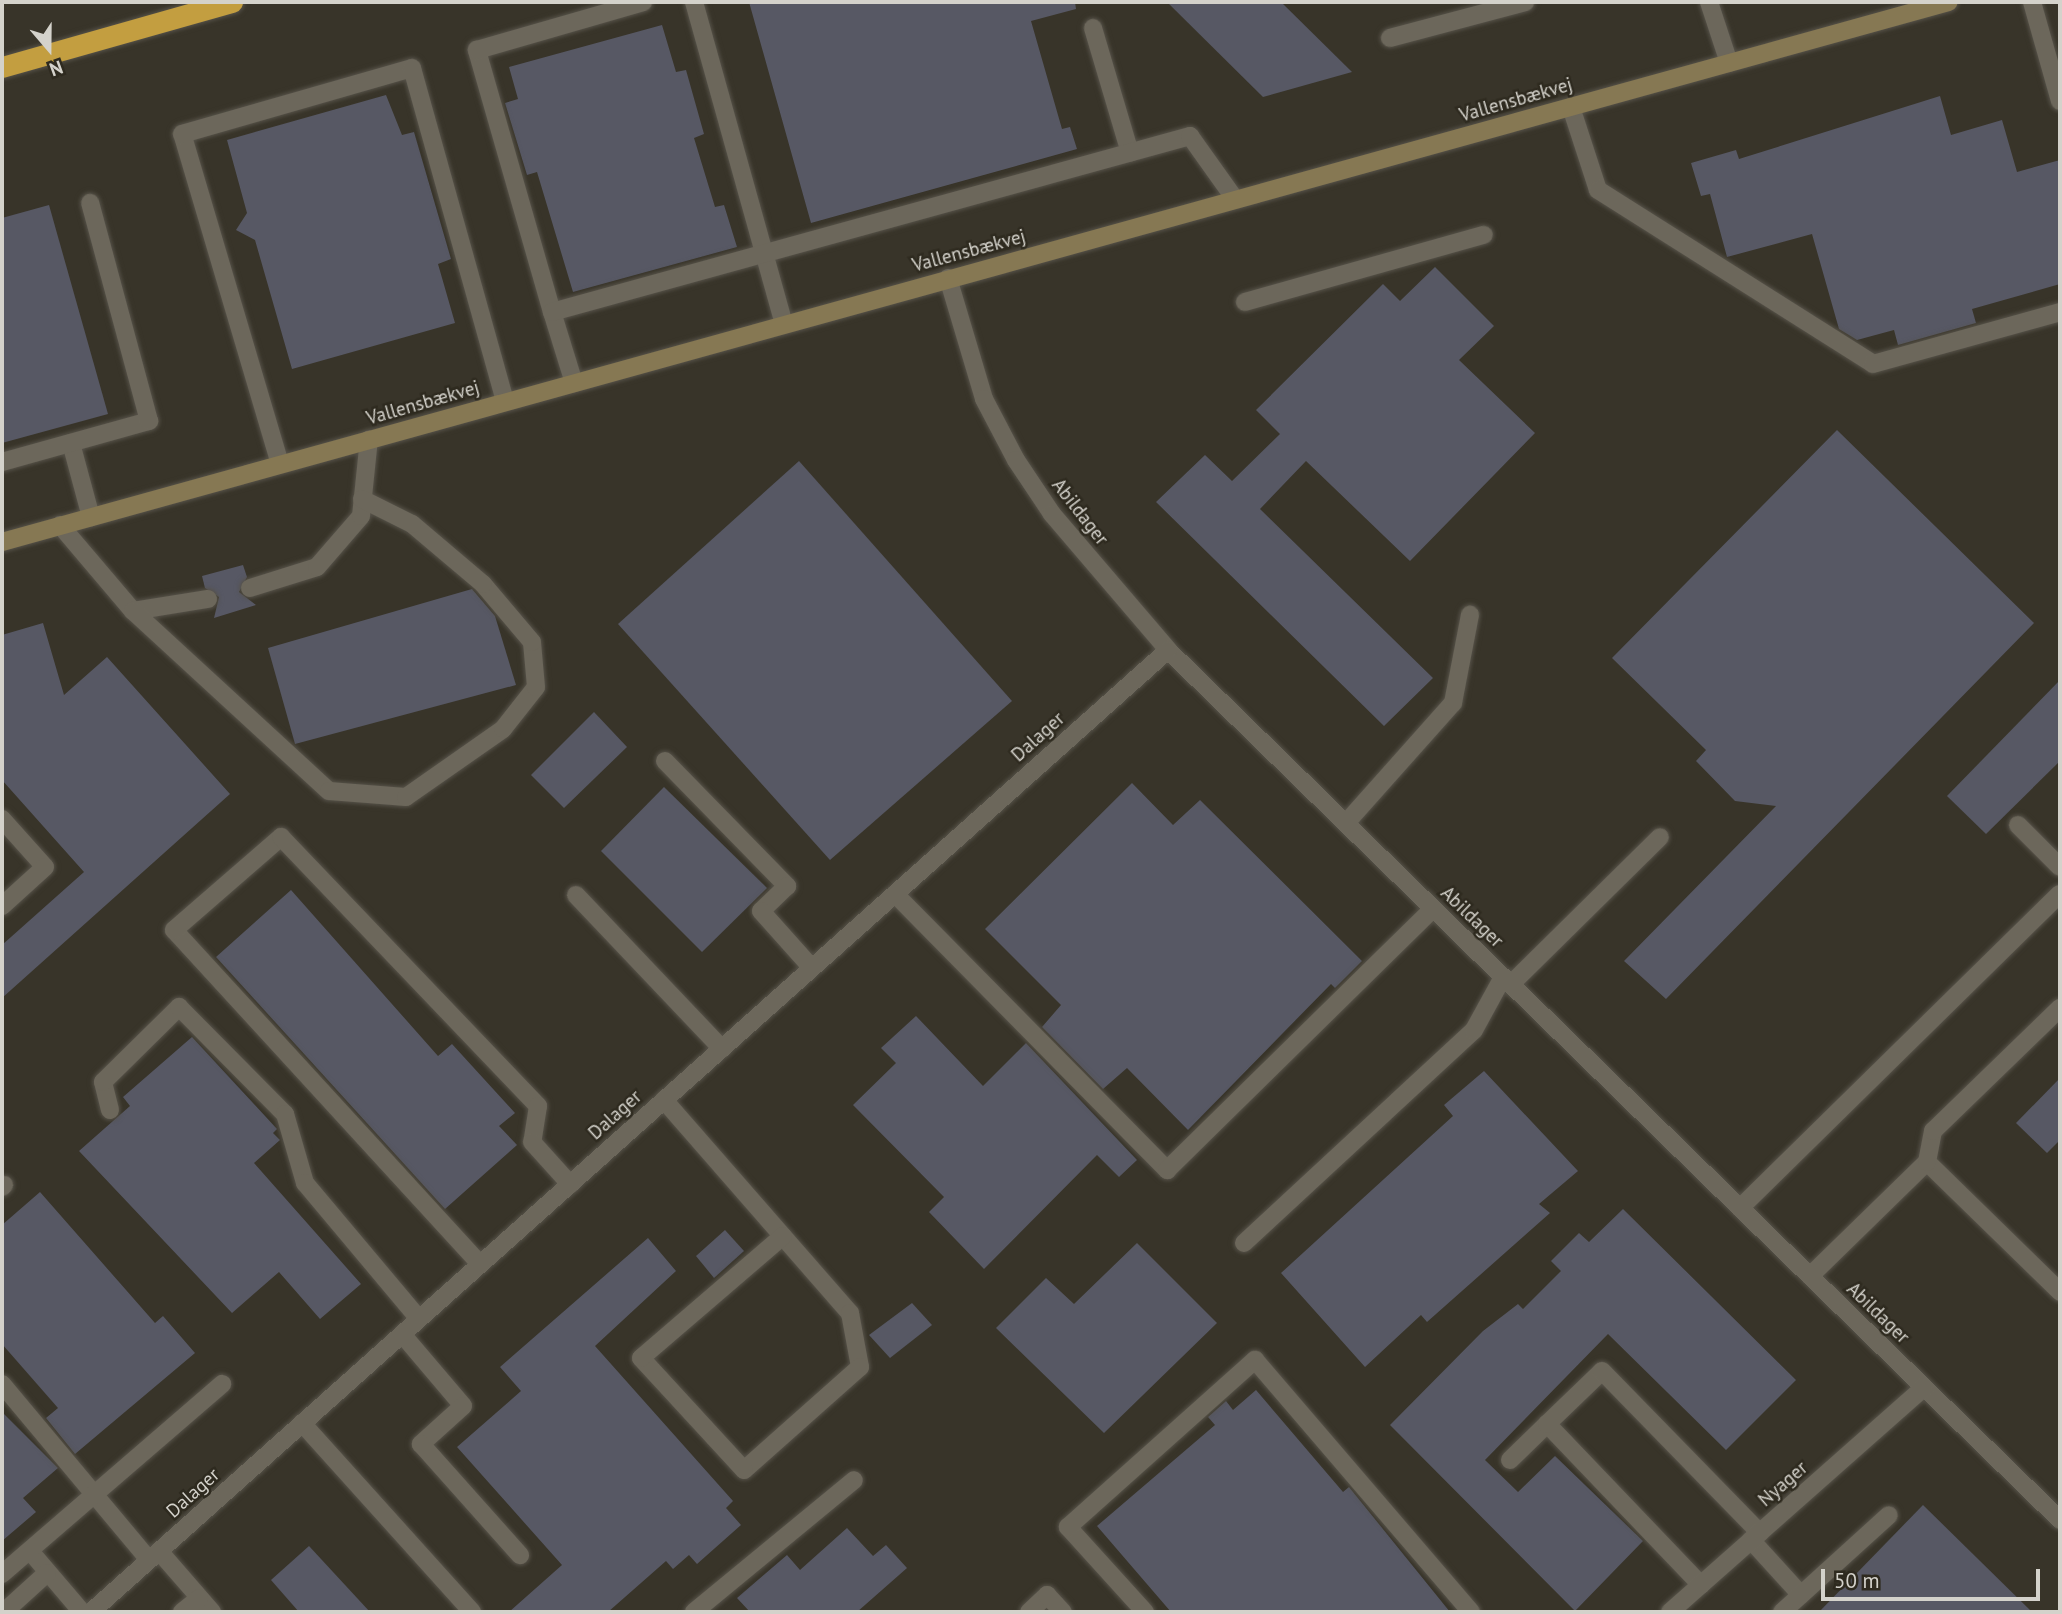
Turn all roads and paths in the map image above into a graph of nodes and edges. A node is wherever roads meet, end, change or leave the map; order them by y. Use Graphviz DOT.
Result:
graph roads {
  1 [pos="232,2"];
  2 [pos="643,2"];
  3 [pos="694,2"];
  4 [pos="1525,2"];
  5 [pos="1709,2"];
  6 [pos="1949,2"];
  7 [pos="2032,2"];
  8 [pos="1093,28"];
  9 [pos="1390,38"];
  10 [pos="1729,63"];
  11 [pos="2,67"];
  12 [pos="2060,101"];
  13 [pos="1571,107"];
  14 [pos="1130,153"];
  15 [pos="1235,199"];
  16 [pos="90,203"];
  17 [pos="1484,235"];
  18 [pos="765,254"];
  19 [pos="947,278"];
  20 [pos="1245,302"];
  21 [pos="552,312"];
  22 [pos="2060,312"];
  23 [pos="784,324"];
  24 [pos="574,383"];
  25 [pos="505,401"];
  26 [pos="369,439"];
  27 [pos="71,443"];
  28 [pos="2,462"];
  29 [pos="280,464"];
  30 [pos="362,499"];
  31 [pos="91,517"];
  32 [pos="60,526"];
  33 [pos="2,542"];
  34 [pos="250,588"];
  35 [pos="208,598"];
  36 [pos="133,611"];
  37 [pos="1470,615"];
  38 [pos="1168,650"];
  39 [pos="666,761"];
  40 [pos="2,819"];
  41 [pos="1346,823"];
  42 [pos="2018,825"];
  43 [pos="1660,837"];
  44 [pos="2060,867"];
  45 [pos="895,894"];
  46 [pos="2060,894"];
  47 [pos="576,895"];
  48 [pos="2,906"];
  49 [pos="1433,909"];
  50 [pos="812,968"];
  51 [pos="1507,981"];
  52 [pos="2060,1008"];
  53 [pos="722,1049"];
  54 [pos="664,1100"];
  55 [pos="110,1110"];
  56 [pos="1927,1162"];
  57 [pos="570,1184"];
  58 [pos="1740,1208"];
  59 [pos="783,1236"];
  60 [pos="1244,1243"];
  61 [pos="480,1264"];
  62 [pos="1810,1276"];
  63 [pos="2060,1292"];
  64 [pos="419,1319"];
  65 [pos="402,1334"];
  66 [pos="2,1384"];
  67 [pos="222,1384"];
  68 [pos="1924,1387"];
  69 [pos="302,1423"];
  70 [pos="1547,1424"];
  71 [pos="1510,1460"];
  72 [pos="854,1480"];
  73 [pos="95,1496"];
  74 [pos="1889,1515"];
  75 [pos="2060,1520"];
  76 [pos="1756,1536"];
  77 [pos="30,1550"];
  78 [pos="520,1555"];
  79 [pos="154,1556"];
  80 [pos="47,1573"];
  81 [pos="2,1574"];
  82 [pos="1701,1585"];
  83 [pos="1801,1595"];
  84 [pos="199,1598"];
  85 [pos="4,1612"];
  86 [pos="82,1612"];
  87 [pos="90,1612"];
  88 [pos="182,1612"];
  89 [pos="212,1612"];
  90 [pos="472,1612"];
  91 [pos="694,1612"];
  92 [pos="1028,1612"];
  93 [pos="1063,1612"];
  94 [pos="1145,1612"];
  95 [pos="1471,1612"];
  96 [pos="1670,1612"];
  97 [pos="1782,1612"];
  1 -- 11 [label="highway"];
  2 -- 21 [label="street"];
  3 -- 18 [label="street"];
  4 -- 9 [label="street"];
  5 -- 10 [label="street"];
  6 -- 10 [label="street, Vallensbækvej"];
  7 -- 12 [label="street"];
  8 -- 14 [label="street"];
  10 -- 13 [label="street, Vallensbækvej"];
  13 -- 15 [label="street, Vallensbækvej"];
  13 -- 22 [label="street"];
  14 -- 15 [label="street"];
  14 -- 18 [label="street"];
  15 -- 19 [label="street, Vallensbækvej"];
  16 -- 27 [label="street"];
  17 -- 20 [label="street"];
  18 -- 21 [label="street"];
  18 -- 23 [label="street"];
  19 -- 23 [label="street, Vallensbækvej"];
  19 -- 38 [label="street, Abildager"];
  21 -- 24 [label="street"];
  23 -- 24 [label="street, Vallensbækvej"];
  24 -- 25 [label="street, Vallensbækvej"];
  25 -- 26 [label="street, Vallensbækvej"];
  25 -- 29 [label="street"];
  26 -- 29 [label="street, Vallensbækvej"];
  26 -- 30 [label="street"];
  27 -- 28 [label="street"];
  27 -- 31 [label="street"];
  29 -- 31 [label="street, Vallensbækvej"];
  30 -- 34 [label="street"];
  30 -- 36 [label="street"];
  31 -- 32 [label="street, Vallensbækvej"];
  32 -- 33 [label="street, Vallensbækvej"];
  32 -- 36 [label="street"];
  35 -- 36 [label="street"];
  37 -- 41 [label="street"];
  38 -- 41 [label="street, Abildager"];
  38 -- 45 [label="street, Dalager"];
  39 -- 50 [label="street"];
  40 -- 48 [label="street"];
  41 -- 49 [label="street, Abildager"];
  42 -- 44 [label="street"];
  43 -- 51 [label="street"];
  45 -- 49 [label="street"];
  45 -- 50 [label="street, Dalager"];
  46 -- 58 [label="street"];
  47 -- 53 [label="street"];
  49 -- 51 [label="street, Abildager"];
  50 -- 53 [label="street, Dalager"];
  51 -- 58 [label="street, Abildager"];
  51 -- 60 [label="street"];
  52 -- 56 [label="street"];
  53 -- 54 [label="street, Dalager"];
  54 -- 57 [label="street, Dalager"];
  54 -- 59 [label="street"];
  55 -- 64 [label="street"];
  56 -- 62 [label="street"];
  56 -- 63 [label="street"];
  57 -- 61 [label="street, Dalager"];
  57 -- 61 [label="street"];
  58 -- 62 [label="street, Abildager"];
  59 -- 59 [label="street"];
  61 -- 64 [label="street, Dalager"];
  62 -- 68 [label="street, Abildager"];
  64 -- 65 [label="street, Dalager"];
  65 -- 69 [label="street, Dalager"];
  65 -- 78 [label="street"];
  66 -- 73 [label="street"];
  67 -- 73 [label="street"];
  68 -- 75 [label="street, Abildager"];
  68 -- 76 [label="street, Nyager"];
  69 -- 79 [label="street, Dalager"];
  69 -- 90 [label="street"];
  70 -- 71 [label="street"];
  70 -- 76 [label="street"];
  70 -- 82 [label="street"];
  72 -- 91 [label="street"];
  73 -- 77 [label="street"];
  73 -- 79 [label="street"];
  74 -- 83 [label="street"];
  76 -- 82 [label="street, Nyager"];
  76 -- 83 [label="street"];
  77 -- 80 [label="street"];
  77 -- 81 [label="street"];
  79 -- 84 [label="street"];
  79 -- 87 [label="street, Dalager"];
  80 -- 85 [label="street"];
  80 -- 86 [label="street"];
  82 -- 96 [label="street, Nyager"];
  83 -- 97 [label="street"];
  84 -- 88 [label="street"];
  84 -- 89 [label="street"];
  92 -- 93 [label="street"];
  94 -- 95 [label="street"];
}
